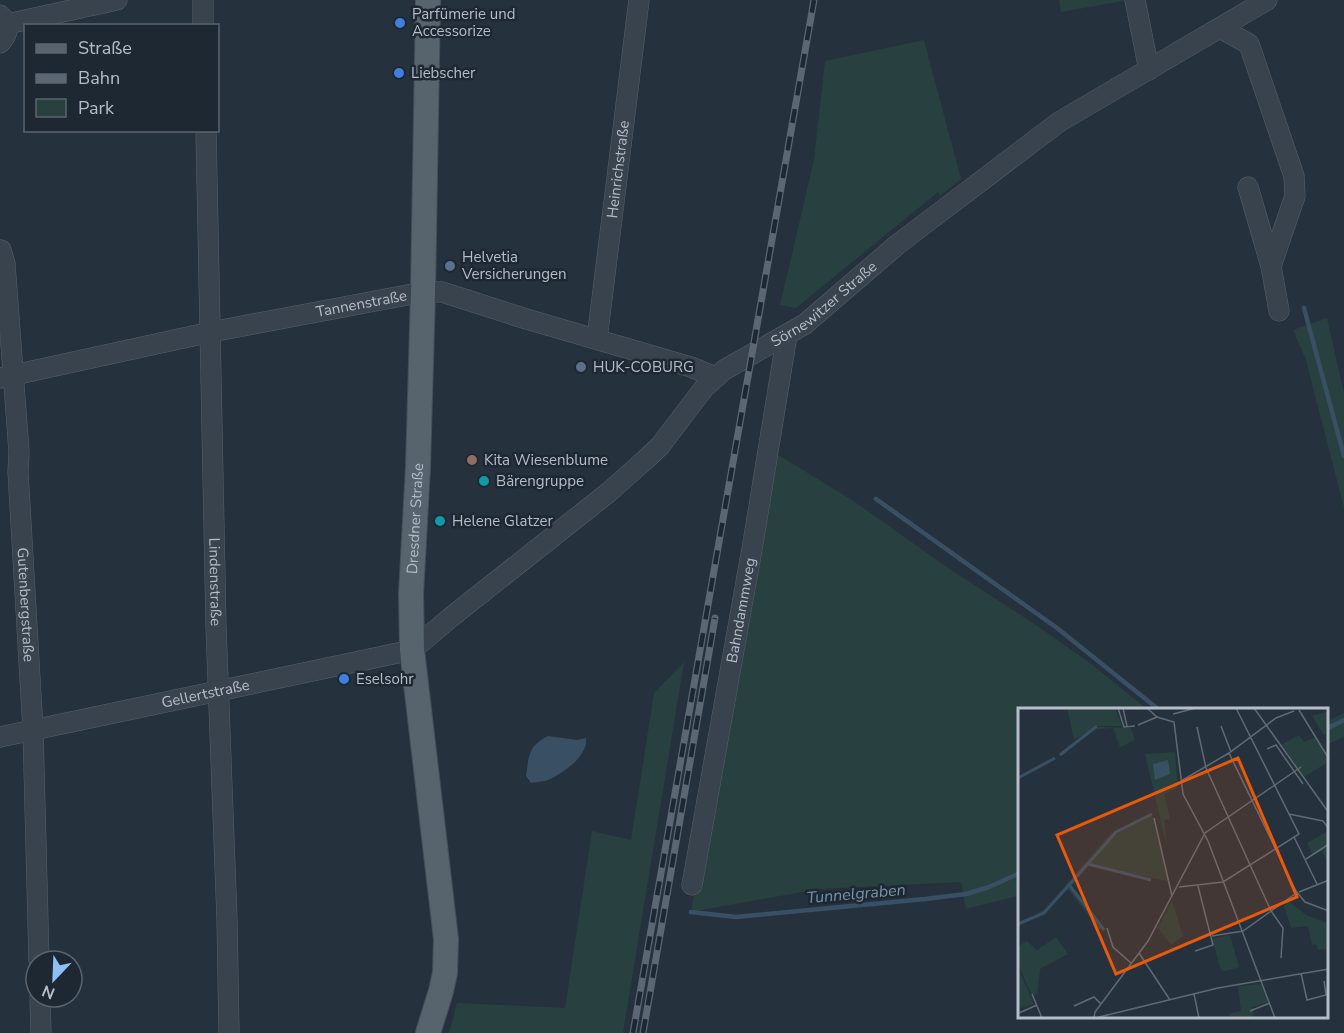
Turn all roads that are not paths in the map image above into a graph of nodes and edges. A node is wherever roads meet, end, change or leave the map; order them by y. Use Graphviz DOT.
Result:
graph roads {
  1 [pos="117,0"];
  2 [pos="203,0"];
  3 [pos="428,0"];
  4 [pos="639,0"];
  5 [pos="1135,0"];
  6 [pos="1267,0"];
  7 [pos="3,20"];
  8 [pos="203,24"];
  9 [pos="1220,28"];
  10 [pos="0,43"];
  11 [pos="1149,70"];
  12 [pos="206,132"];
  13 [pos="1248,187"];
  14 [pos="0,250"];
  15 [pos="1271,266"];
  16 [pos="423,292"];
  17 [pos="1279,311"];
  18 [pos="211,333"];
  19 [pos="787,335"];
  20 [pos="597,339"];
  21 [pos="7,376"];
  22 [pos="715,377"];
  23 [pos="412,650"];
  24 [pos="218,691"];
  25 [pos="33,730"];
  26 [pos="0,737"];
  27 [pos="692,885"];
  28 [pos="39,949"];
  29 [pos="40,1009"];
  30 [pos="41,1033"];
  31 [pos="229,1033"];
  32 [pos="428,1033"];
  1 -- 7 [label="street"];
  2 -- 8 [label="street"];
  3 -- 16 [label="main road, Dresdner Straße"];
  4 -- 20 [label="street, Heinrichstraße"];
  5 -- 11 [label="street"];
  6 -- 9 [label="street, Sörnewitzer Straße"];
  7 -- 10 [label="street"];
  9 -- 11 [label="street, Sörnewitzer Straße"];
  9 -- 15 [label="street"];
  11 -- 19 [label="street, Sörnewitzer Straße"];
  12 -- 18 [label="street, Lindenstraße"];
  13 -- 15 [label="street"];
  14 -- 21 [label="street, Gutenbergstraße"];
  15 -- 17 [label="street"];
  16 -- 18 [label="street, Tannenstraße"];
  16 -- 20 [label="street, Tannenstraße"];
  16 -- 23 [label="main road, Dresdner Straße"];
  18 -- 21 [label="street, Tannenstraße"];
  18 -- 24 [label="street, Lindenstraße"];
  19 -- 22 [label="street, Sörnewitzer Straße"];
  19 -- 27 [label="street, Bahndammweg"];
  20 -- 22 [label="street, Tannenstraße"];
  21 -- 25 [label="street, Gutenbergstraße"];
  22 -- 23 [label="street, Sörnewitzer Straße"];
  23 -- 24 [label="street, Gellertstraße"];
  23 -- 32 [label="main road, Dresdner Straße"];
  24 -- 25 [label="street, Gellertstraße"];
  24 -- 31 [label="street, Lindenstraße"];
  25 -- 26 [label="street, Gellertstraße"];
  25 -- 28 [label="street, Gutenbergstraße"];
  29 -- 30 [label="street"];
}
